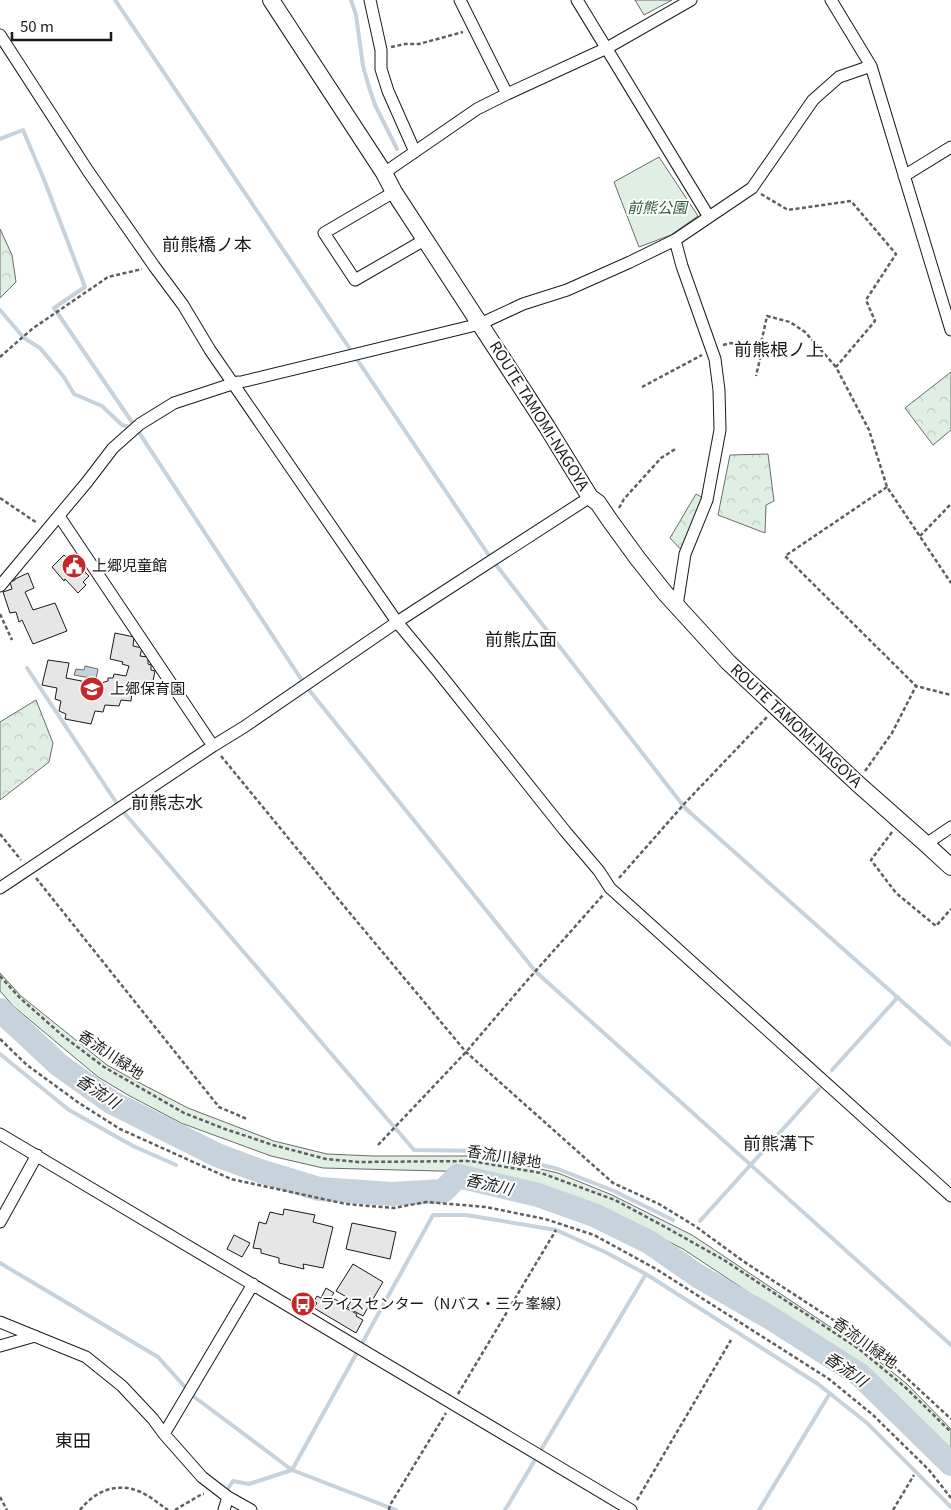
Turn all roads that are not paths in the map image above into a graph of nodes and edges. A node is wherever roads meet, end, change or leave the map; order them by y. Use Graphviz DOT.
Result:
graph roads {
  1 [pos="271,0"];
  2 [pos="370,0"];
  3 [pos="460,0"];
  4 [pos="578,0"];
  5 [pos="691,0"];
  6 [pos="831,0"];
  7 [pos="0,35"];
  8 [pos="607,48"];
  9 [pos="871,66"];
  10 [pos="507,94"];
  11 [pos="951,147"];
  12 [pos="415,152"];
  13 [pos="384,173"];
  14 [pos="904,176"];
  15 [pos="394,192"];
  16 [pos="709,217"];
  17 [pos="426,239"];
  18 [pos="675,240"];
  19 [pos="480,324"];
  20 [pos="951,330"];
  21 [pos="233,384"];
  22 [pos="590,497"];
  23 [pos="59,516"];
  24 [pos="0,586"];
  25 [pos="677,606"];
  26 [pos="396,622"];
  27 [pos="213,746"];
  28 [pos="951,827"];
  29 [pos="926,844"];
  30 [pos="951,868"];
  31 [pos="0,888"];
  32 [pos="0,1134"];
  33 [pos="37,1155"];
  34 [pos="951,1196"];
  35 [pos="0,1222"];
  36 [pos="253,1284"];
  37 [pos="0,1322"];
  38 [pos="35,1336"];
  39 [pos="0,1346"];
  40 [pos="164,1434"];
  41 [pos="228,1498"];
  42 [pos="224,1510"];
  43 [pos="251,1510"];
  44 [pos="631,1510"];
  1 -- 13 [label="main road, ROUTE TAMOMI-NAGOYA"];
  2 -- 12 [label="street"];
  3 -- 10 [label="street"];
  4 -- 8 [label="street"];
  5 -- 8 [label="street"];
  6 -- 9 [label="street"];
  7 -- 21 [label="street"];
  8 -- 10 [label="street"];
  8 -- 16 [label="street"];
  9 -- 14 [label="street"];
  9 -- 16 [label="street"];
  10 -- 12 [label="street"];
  11 -- 14 [label="street"];
  12 -- 13 [label="street"];
  13 -- 15 [label="main road, ROUTE TAMOMI-NAGOYA"];
  14 -- 20 [label="street"];
  15 -- 17 [label="main road, ROUTE TAMOMI-NAGOYA"];
  15 -- 17 [label="street"];
  16 -- 18 [label="street"];
  17 -- 19 [label="main road, ROUTE TAMOMI-NAGOYA"];
  18 -- 19 [label="street"];
  18 -- 25 [label="street"];
  19 -- 21 [label="street"];
  19 -- 22 [label="main road, ROUTE TAMOMI-NAGOYA"];
  21 -- 23 [label="street"];
  21 -- 26 [label="street"];
  22 -- 25 [label="main road, ROUTE TAMOMI-NAGOYA"];
  22 -- 26 [label="street"];
  23 -- 24 [label="street"];
  23 -- 27 [label="street"];
  25 -- 29 [label="main road, ROUTE TAMOMI-NAGOYA"];
  26 -- 27 [label="street"];
  26 -- 34 [label="street"];
  27 -- 31 [label="street"];
  28 -- 29 [label="street"];
  29 -- 30 [label="main road, ROUTE TAMOMI-NAGOYA"];
  32 -- 33 [label="street"];
  33 -- 35 [label="street"];
  33 -- 36 [label="street"];
  36 -- 40 [label="street"];
  36 -- 44 [label="street"];
  37 -- 38 [label="street"];
  38 -- 39 [label="street"];
  38 -- 40 [label="street"];
  40 -- 41 [label="street"];
  41 -- 42 [label="street"];
  41 -- 43 [label="street"];
}
